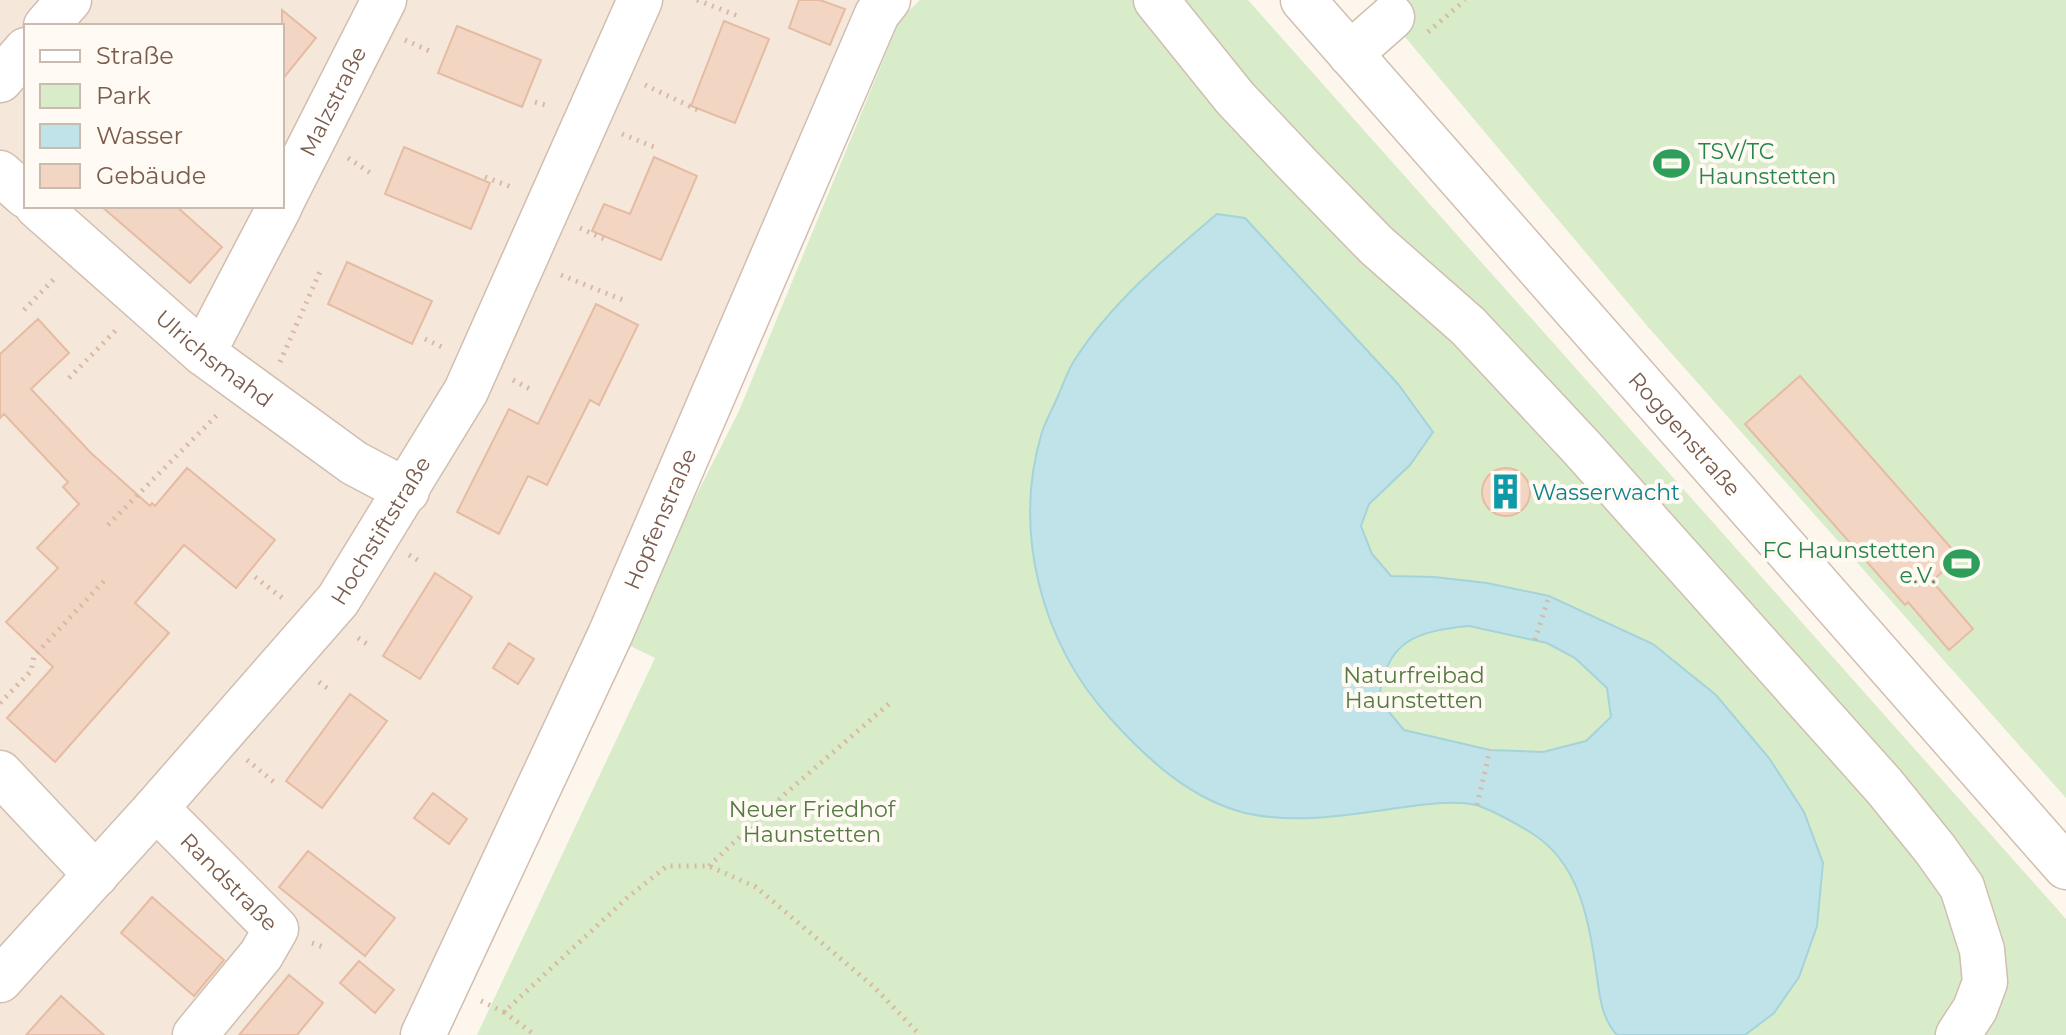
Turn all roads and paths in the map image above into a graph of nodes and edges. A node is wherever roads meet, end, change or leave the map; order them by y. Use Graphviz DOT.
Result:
graph roads {
  1 [pos="69,0"];
  2 [pos="384,0"];
  3 [pos="640,0"];
  4 [pos="697,0"];
  5 [pos="888,0"];
  6 [pos="1156,0"];
  7 [pos="1303,0"];
  8 [pos="738,16"];
  9 [pos="1392,17"];
  10 [pos="48,24"];
  11 [pos="24,52"];
  12 [pos="1350,54"];
  13 [pos="612,68"];
  14 [pos="0,80"];
  15 [pos="702,112"];
  16 [pos="0,173"];
  17 [pos="24,194"];
  18 [pos="284,198"];
  19 [pos="39,208"];
  20 [pos="279,208"];
  21 [pos="85,248"];
  22 [pos="525,260"];
  23 [pos="322,267"];
  24 [pos="623,300"];
  25 [pos="144,301"];
  26 [pos="24,310"];
  27 [pos="203,353"];
  28 [pos="69,378"];
  29 [pos="256,391"];
  30 [pos="407,491"];
  31 [pos="108,525"];
  32 [pos="104,581"];
  33 [pos="1549,596"];
  34 [pos="1535,640"];
  35 [pos="891,702"];
  36 [pos="0,703"];
  37 [pos="1490,750"];
  38 [pos="11,799"];
  39 [pos="1477,805"];
  40 [pos="156,808"];
  41 [pos="709,866"];
  42 [pos="2066,867"];
  43 [pos="96,875"];
  44 [pos="0,980"];
  45 [pos="447,983"];
  46 [pos="504,1012"];
  47 [pos="195,1035"];
  48 [pos="423,1035"];
  49 [pos="535,1035"];
  50 [pos="920,1035"];
  51 [pos="1958,1035"];
  1 -- 10 [label="street"];
  2 -- 18 [label="street, Malzstraße"];
  3 -- 13 [label="street, Hochstiftstraße"];
  4 -- 8 [label="path"];
  5 -- 45 [label="street, Hopfenstraße"];
  6 -- 51 [label="street"];
  7 -- 12 [label="street, Roggenstraße"];
  9 -- 12 [label="street"];
  11 -- 14 [label="street"];
  12 -- 42 [label="street, Roggenstraße"];
  13 -- 15 [label="path"];
  13 -- 22 [label="street, Hochstiftstraße"];
  16 -- 17 [label="street"];
  19 -- 21 [label="street, Ulrichsmahd"];
  20 -- 27 [label="street, Malzstraße"];
  21 -- 25 [label="street, Ulrichsmahd"];
  21 -- 26 [label="path"];
  22 -- 24 [label="path"];
  22 -- 30 [label="street, Hochstiftstraße"];
  23 -- 29 [label="path"];
  25 -- 27 [label="street, Ulrichsmahd"];
  25 -- 28 [label="path"];
  27 -- 29 [label="street, Ulrichsmahd"];
  29 -- 30 [label="street, Ulrichsmahd"];
  29 -- 31 [label="path"];
  30 -- 40 [label="street, Hochstiftstraße"];
  32 -- 36 [label="path"];
  33 -- 34 [label="path"];
  35 -- 41 [label="path"];
  37 -- 39 [label="path"];
  38 -- 43 [label="street"];
  40 -- 43 [label="street, Hochstiftstraße"];
  40 -- 47 [label="street, Randstraße"];
  41 -- 46 [label="path"];
  41 -- 50 [label="path"];
  43 -- 44 [label="street, Hochstiftstraße"];
  45 -- 46 [label="path"];
  45 -- 48 [label="street, Hopfenstraße"];
  46 -- 49 [label="path"];
}
